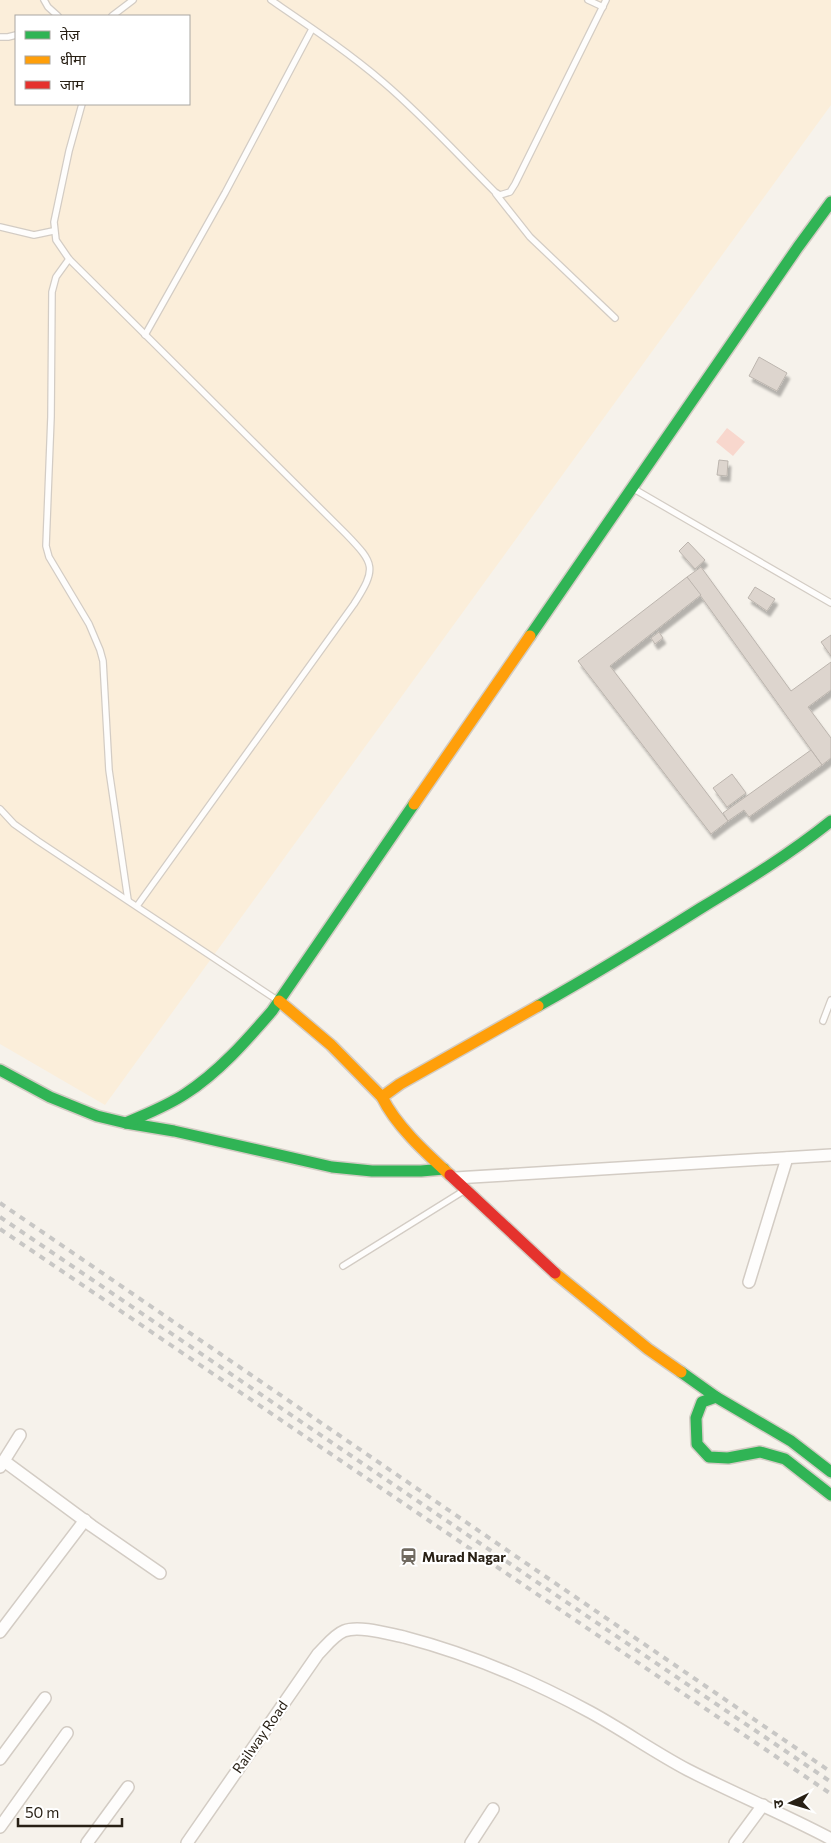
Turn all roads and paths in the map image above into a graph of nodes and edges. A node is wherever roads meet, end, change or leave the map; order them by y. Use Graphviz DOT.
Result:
graph roads {
  1 [pos="44,0"];
  2 [pos="133,0"];
  3 [pos="271,0"];
  4 [pos="588,0"];
  5 [pos="606,0"];
  6 [pos="602,8"];
  7 [pos="56,15"];
  8 [pos="113,15"];
  9 [pos="312,29"];
  10 [pos="15,35"];
  11 [pos="0,37"];
  12 [pos="82,105"];
  13 [pos="495,192"];
  14 [pos="831,202"];
  15 [pos="0,227"];
  16 [pos="53,231"];
  17 [pos="69,259"];
  18 [pos="615,318"];
  19 [pos="145,335"];
  20 [pos="632,488"];
  21 [pos="831,603"];
  22 [pos="0,809"];
  23 [pos="830,822"];
  24 [pos="128,900"];
  25 [pos="137,906"];
  26 [pos="831,1000"];
  27 [pos="279,1001"];
  28 [pos="823,1021"];
  29 [pos="0,1070"];
  30 [pos="382,1097"];
  31 [pos="126,1123"];
  32 [pos="831,1155"];
  33 [pos="787,1158"];
  34 [pos="444,1169"];
  35 [pos="455,1178"];
  36 [pos="466,1189"];
  37 [pos="343,1266"];
  38 [pos="749,1282"];
  39 [pos="716,1397"];
  40 [pos="20,1436"];
  41 [pos="3,1457"];
  42 [pos="831,1472"];
  43 [pos="831,1495"];
  44 [pos="85,1520"];
  45 [pos="160,1573"];
  46 [pos="0,1632"];
  47 [pos="45,1698"];
  48 [pos="67,1733"];
  49 [pos="0,1759"];
  50 [pos="128,1787"];
  51 [pos="763,1804"];
  52 [pos="493,1809"];
  53 [pos="0,1827"];
  54 [pos="831,1839"];
  55 [pos="87,1843"];
  56 [pos="187,1843"];
  57 [pos="470,1843"];
  58 [pos="735,1843"];
  1 -- 7 [label="lane"];
  2 -- 8 [label="lane"];
  3 -- 9 [label="lane"];
  4 -- 6 [label="lane"];
  5 -- 6 [label="lane"];
  6 -- 13 [label="lane"];
  9 -- 13 [label="lane"];
  9 -- 19 [label="lane"];
  10 -- 11 [label="lane"];
  12 -- 16 [label="lane"];
  13 -- 18 [label="lane"];
  14 -- 20 [label="street"];
  15 -- 16 [label="lane"];
  16 -- 17 [label="lane"];
  17 -- 19 [label="lane"];
  17 -- 24 [label="lane"];
  19 -- 25 [label="lane"];
  20 -- 21 [label="lane"];
  20 -- 27 [label="street"];
  22 -- 24 [label="lane"];
  23 -- 30 [label="street"];
  24 -- 25 [label="lane"];
  25 -- 27 [label="lane"];
  26 -- 28 [label="lane"];
  27 -- 30 [label="street"];
  27 -- 31 [label="street"];
  29 -- 31 [label="street"];
  30 -- 34 [label="street"];
  31 -- 34 [label="street"];
  32 -- 33 [label="street"];
  33 -- 35 [label="street"];
  33 -- 38 [label="street"];
  34 -- 35 [label="street"];
  35 -- 36 [label="street"];
  36 -- 37 [label="lane"];
  36 -- 39 [label="street"];
  39 -- 42 [label="street"];
  39 -- 43 [label="street"];
  40 -- 41 [label="street"];
  41 -- 44 [label="street"];
  44 -- 45 [label="street"];
  44 -- 46 [label="street"];
  47 -- 49 [label="street"];
  48 -- 53 [label="street"];
  50 -- 55 [label="street"];
  51 -- 54 [label="street"];
  51 -- 56 [label="street, Railway Road"];
  51 -- 58 [label="street"];
  52 -- 57 [label="street"];
}
